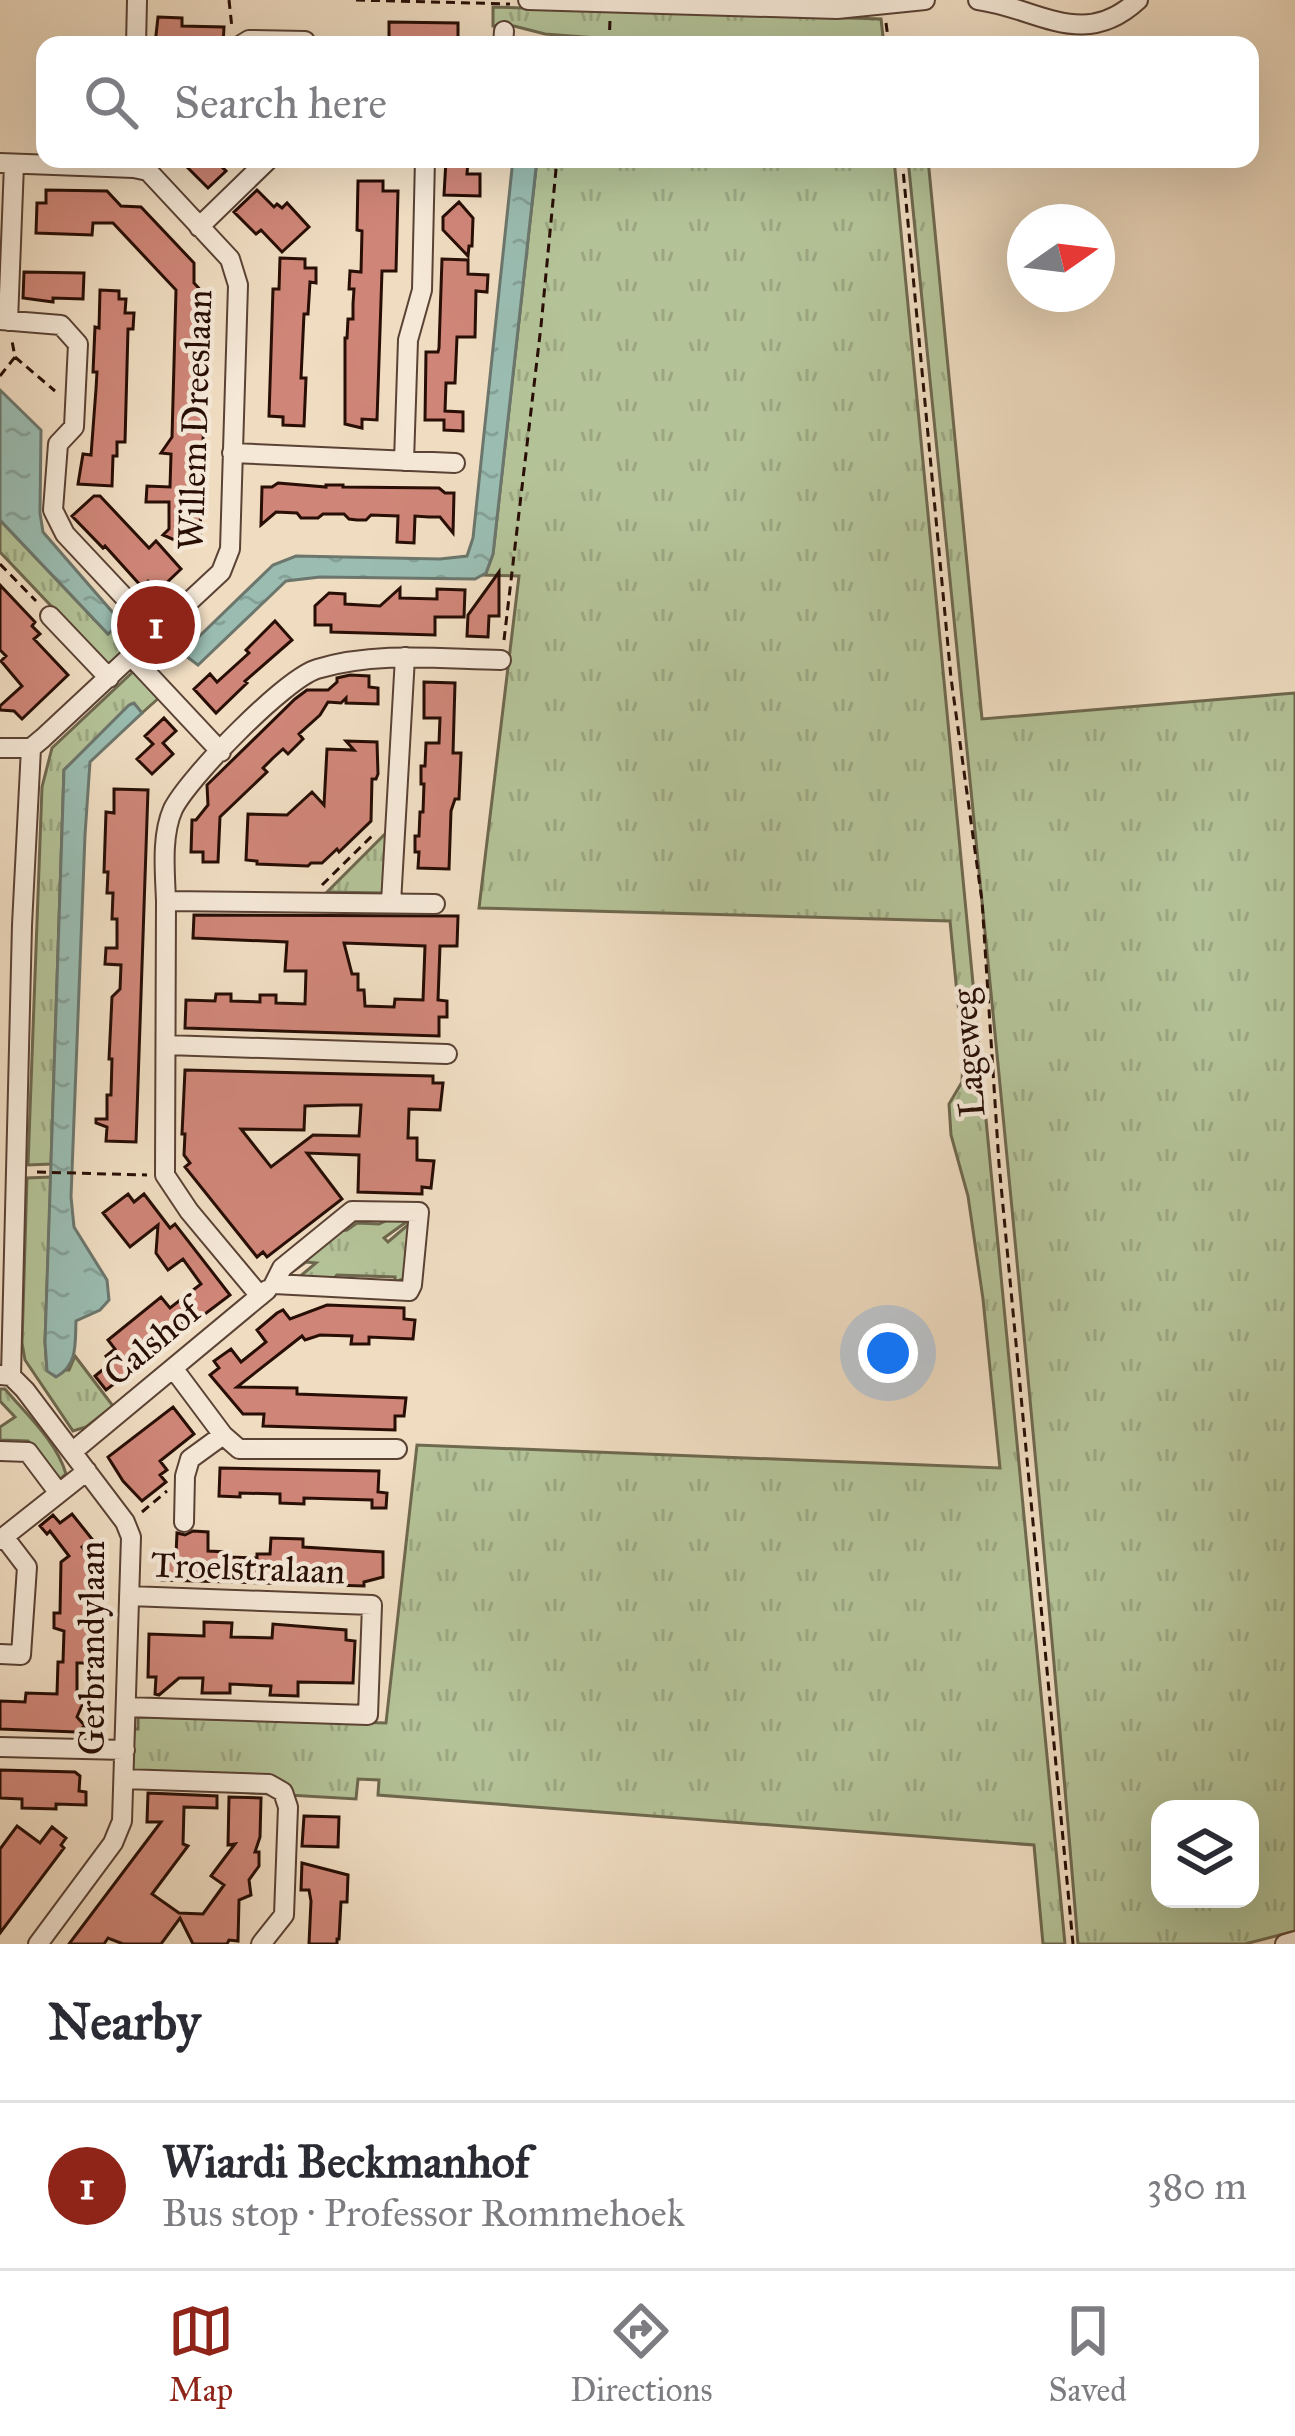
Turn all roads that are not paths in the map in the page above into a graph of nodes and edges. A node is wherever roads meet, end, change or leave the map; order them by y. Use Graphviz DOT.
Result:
graph roads {
  1 [pos="136,0"];
  2 [pos="527,0"];
  3 [pos="925,0"];
  4 [pos="978,0"];
  5 [pos="1138,0"];
  6 [pos="610,2"];
  7 [pos="136,36"];
  8 [pos="7,163"];
  9 [pos="143,168"];
  10 [pos="259,168"];
  11 [pos="425,168"];
  12 [pos="199,226"];
  13 [pos="4,321"];
  14 [pos="232,453"];
  15 [pos="404,461"];
  16 [pos="455,463"];
  17 [pos="50,616"];
  18 [pos="157,632"];
  19 [pos="132,657"];
  20 [pos="406,657"];
  21 [pos="501,660"];
  22 [pos="109,678"];
  23 [pos="0,748"];
  24 [pos="31,748"];
  25 [pos="220,752"];
  26 [pos="166,901"];
  27 [pos="391,903"];
  28 [pos="435,904"];
  29 [pos="0,924"];
  30 [pos="22,925"];
  31 [pos="166,1045"];
  32 [pos="447,1054"];
  33 [pos="9,1099"];
  34 [pos="7,1274"];
  35 [pos="267,1290"];
  36 [pos="173,1369"];
  37 [pos="6,1375"];
  38 [pos="223,1435"];
  39 [pos="397,1449"];
  40 [pos="0,1451"];
  41 [pos="72,1451"];
  42 [pos="87,1471"];
  43 [pos="58,1492"];
  44 [pos="184,1522"];
  45 [pos="2,1538"];
  46 [pos="129,1596"];
  47 [pos="0,1654"];
  48 [pos="126,1707"];
  49 [pos="0,1747"];
  50 [pos="124,1750"];
  51 [pos="124,1779"];
  52 [pos="1295,1941"];
  53 [pos="38,1944"];
  54 [pos="261,1944"];
  55 [pos="1285,1944"];
  1 -- 7 [label="street"];
  2 -- 6 [label="street"];
  3 -- 6 [label="street"];
  4 -- 5 [label="street"];
  8 -- 13 [label="street"];
  9 -- 12 [label="street, Willem Dreeslaan"];
  10 -- 12 [label="street"];
  11 -- 15 [label="street"];
  12 -- 14 [label="street, Willem Dreeslaan"];
  13 -- 18 [label="street"];
  14 -- 15 [label="street"];
  14 -- 18 [label="street, Willem Dreeslaan"];
  15 -- 16 [label="street"];
  17 -- 22 [label="street"];
  18 -- 19 [label="street, Willem Dreeslaan"];
  19 -- 22 [label="street, Willem Dreeslaan"];
  19 -- 25 [label="street"];
  20 -- 21 [label="street"];
  20 -- 25 [label="street"];
  20 -- 27 [label="street"];
  22 -- 24 [label="street, Willem Dreeslaan"];
  23 -- 24 [label="street"];
  24 -- 30 [label="street"];
  25 -- 26 [label="street"];
  26 -- 27 [label="street"];
  26 -- 31 [label="street"];
  27 -- 28 [label="street"];
  29 -- 30 [label="street"];
  30 -- 33 [label="street"];
  31 -- 32 [label="street"];
  31 -- 35 [label="street"];
  33 -- 34 [label="street"];
  34 -- 37 [label="street"];
  35 -- 35 [label="street, Calshof"];
  35 -- 36 [label="street, Calshof"];
  36 -- 38 [label="street"];
  36 -- 41 [label="street, Calshof"];
  37 -- 41 [label="street, Gerbrandylaan"];
  38 -- 39 [label="street"];
  38 -- 44 [label="street"];
  40 -- 43 [label="street"];
  41 -- 42 [label="street, Gerbrandylaan"];
  42 -- 43 [label="street"];
  42 -- 46 [label="street, Gerbrandylaan"];
  43 -- 45 [label="street"];
  45 -- 47 [label="street"];
  46 -- 48 [label="street, Gerbrandylaan"];
  46 -- 48 [label="street, Troelstralaan"];
  48 -- 50 [label="street, Gerbrandylaan"];
  49 -- 50 [label="street"];
  50 -- 51 [label="street, Gerbrandylaan"];
  51 -- 53 [label="street, Gerbrandylaan"];
  51 -- 54 [label="street"];
  52 -- 55 [label="street"];
}
